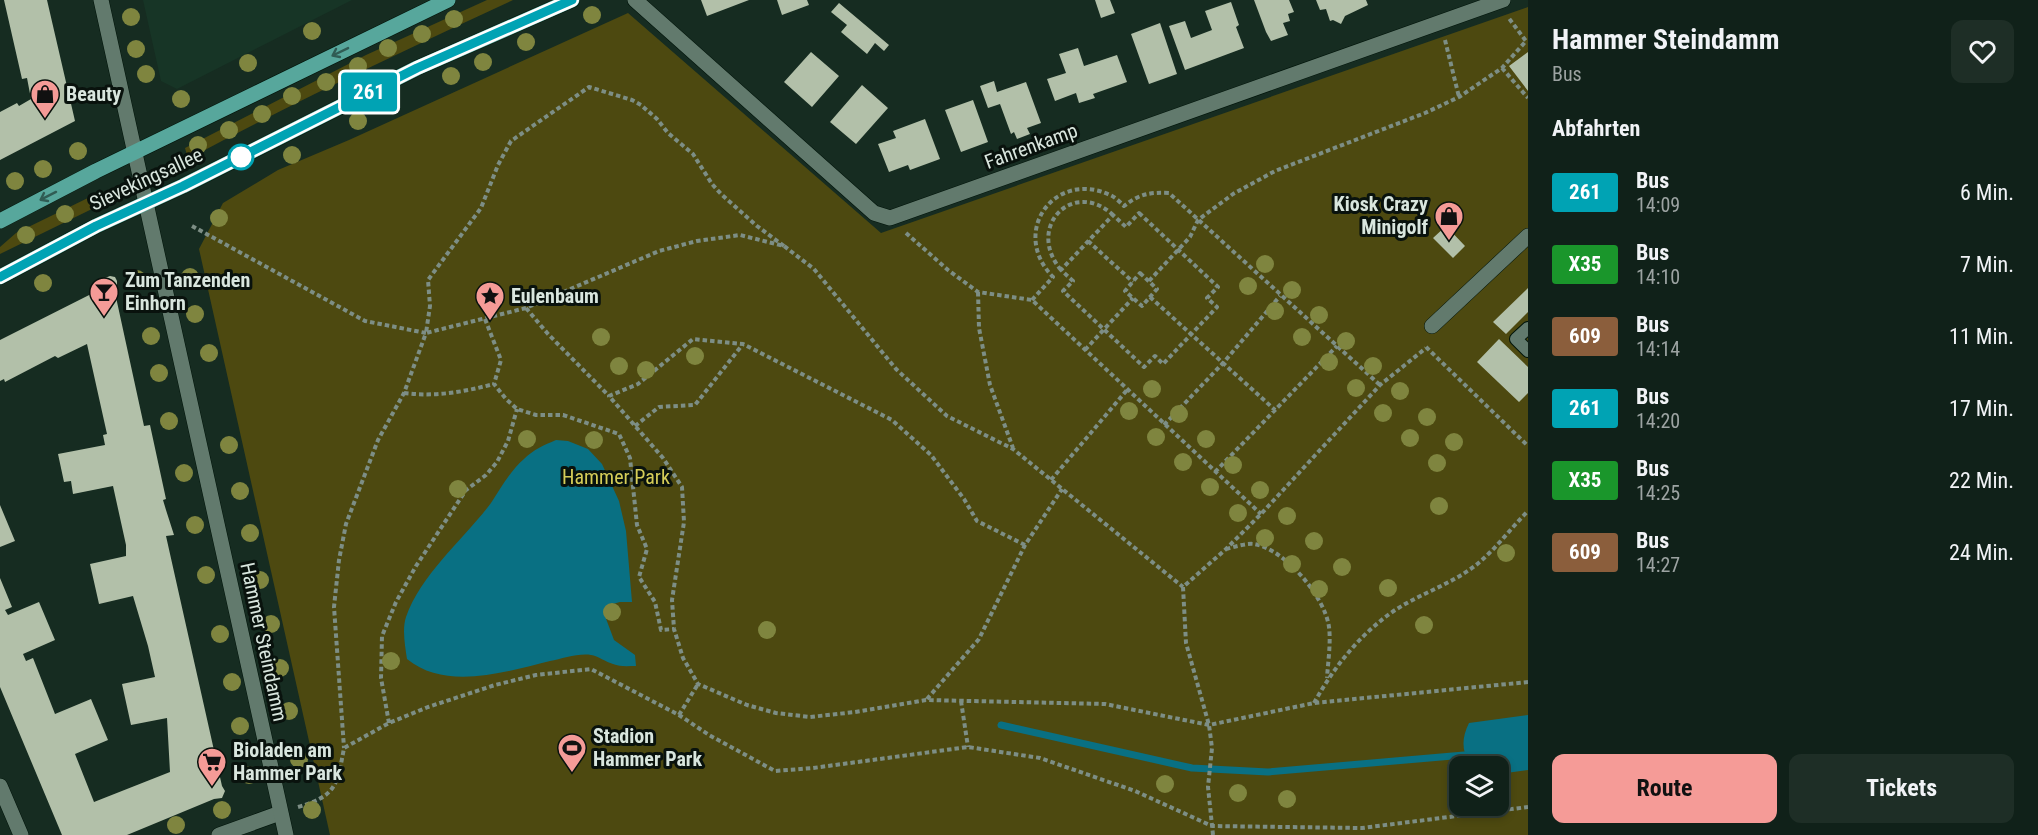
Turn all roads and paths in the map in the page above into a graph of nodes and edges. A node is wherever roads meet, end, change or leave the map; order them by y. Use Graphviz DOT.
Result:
graph roads {
  1 [pos="101,0"];
  2 [pos="447,0"];
  3 [pos="572,0"];
  4 [pos="635,0"];
  5 [pos="1500,1"];
  6 [pos="1440,22"];
  7 [pos="1502,68"];
  8 [pos="1459,98"];
  9 [pos="1528,98"];
  10 [pos="134,153"];
  11 [pos="176,154"];
  12 [pos="181,174"];
  13 [pos="145,204"];
  14 [pos="1113,215"];
  15 [pos="890,218"];
  16 [pos="0,220"];
  17 [pos="1198,220"];
  18 [pos="192,226"];
  19 [pos="1528,236"];
  20 [pos="1088,242"];
  21 [pos="784,246"];
  22 [pos="1178,250"];
  23 [pos="1061,270"];
  24 [pos="0,277"];
  25 [pos="1149,281"];
  26 [pos="1133,282"];
  27 [pos="978,292"];
  28 [pos="1280,296"];
  29 [pos="1150,297"];
  30 [pos="1133,298"];
  31 [pos="1032,300"];
  32 [pos="526,308"];
  33 [pos="485,319"];
  34 [pos="1432,326"];
  35 [pos="1528,328"];
  36 [pos="1104,330"];
  37 [pos="426,333"];
  38 [pos="1191,334"];
  39 [pos="743,344"];
  40 [pos="1337,346"];
  41 [pos="1426,348"];
  42 [pos="1085,350"];
  43 [pos="1528,351"];
  44 [pos="1224,362"];
  45 [pos="494,384"];
  46 [pos="1380,385"];
  47 [pos="1127,390"];
  48 [pos="404,393"];
  49 [pos="609,396"];
  50 [pos="517,409"];
  51 [pos="1275,410"];
  52 [pos="1164,425"];
  53 [pos="635,426"];
  54 [pos="1528,446"];
  55 [pos="1013,448"];
  56 [pos="1215,472"];
  57 [pos="1051,480"];
  58 [pos="1062,489"];
  59 [pos="1528,511"];
  60 [pos="1261,514"];
  61 [pos="1025,545"];
  62 [pos="1226,549"];
  63 [pos="1183,587"];
  64 [pos="674,629"];
  65 [pos="1327,679"];
  66 [pos="1528,682"];
  67 [pos="698,684"];
  68 [pos="926,700"];
  69 [pos="961,701"];
  70 [pos="1314,703"];
  71 [pos="680,715"];
  72 [pos="389,723"];
  73 [pos="1209,725"];
  74 [pos="968,747"];
  75 [pos="344,748"];
  76 [pos="0,786"];
  77 [pos="310,804"];
  78 [pos="1528,807"];
  79 [pos="280,813"];
  80 [pos="1212,826"];
  81 [pos="21,835"];
  82 [pos="219,835"];
  83 [pos="286,835"];
  84 [pos="1213,835"];
  1 -- 10 [label="street, Hammer Steindamm"];
  2 -- 10 [label="main road, Sievekingsallee, one-way"];
  3 -- 13 [label="main road, Sievekingsallee"];
  4 -- 15 [label="street"];
  5 -- 6 [label="street, Fahrenkamp"];
  5 -- 7 [label="path"];
  6 -- 8 [label="path"];
  6 -- 15 [label="street, Fahrenkamp"];
  7 -- 8 [label="path"];
  7 -- 9 [label="path"];
  8 -- 17 [label="path"];
  10 -- 13 [label="street, Hammer Steindamm"];
  10 -- 16 [label="main road, Sievekingsallee, one-way"];
  11 -- 12 [label="path"];
  13 -- 24 [label="main road, Sievekingsallee"];
  13 -- 79 [label="street, Hammer Steindamm"];
  14 -- 20 [label="path"];
  14 -- 22 [label="path"];
  14 -- 23 [label="path"];
  15 -- 27 [label="path"];
  17 -- 22 [label="path"];
  17 -- 28 [label="path"];
  17 -- 31 [label="path"];
  18 -- 37 [label="path"];
  19 -- 34 [label="street"];
  20 -- 23 [label="path"];
  20 -- 26 [label="path"];
  21 -- 32 [label="path"];
  21 -- 37 [label="path"];
  21 -- 55 [label="path"];
  22 -- 25 [label="path"];
  22 -- 38 [label="path"];
  23 -- 36 [label="path"];
  25 -- 26 [label="path"];
  25 -- 29 [label="path"];
  26 -- 30 [label="path"];
  27 -- 31 [label="path"];
  27 -- 55 [label="path"];
  28 -- 40 [label="path"];
  28 -- 44 [label="path"];
  29 -- 30 [label="path"];
  29 -- 38 [label="path"];
  30 -- 36 [label="path"];
  31 -- 42 [label="path"];
  32 -- 33 [label="path"];
  32 -- 49 [label="path"];
  33 -- 37 [label="path"];
  33 -- 45 [label="path"];
  34 -- 41 [label="path"];
  35 -- 43 [label="lane"];
  36 -- 38 [label="path"];
  36 -- 42 [label="path"];
  37 -- 48 [label="path"];
  38 -- 44 [label="path"];
  39 -- 49 [label="path"];
  39 -- 53 [label="path"];
  39 -- 61 [label="path"];
  40 -- 46 [label="path"];
  40 -- 51 [label="path"];
  41 -- 46 [label="path"];
  41 -- 54 [label="path"];
  42 -- 47 [label="path"];
  44 -- 51 [label="path"];
  44 -- 52 [label="path"];
  45 -- 48 [label="path"];
  45 -- 50 [label="path"];
  46 -- 60 [label="path"];
  47 -- 52 [label="path"];
  47 -- 57 [label="path"];
  48 -- 75 [label="path"];
  49 -- 53 [label="path"];
  50 -- 64 [label="path"];
  50 -- 72 [label="path"];
  51 -- 56 [label="path"];
  52 -- 56 [label="path"];
  53 -- 64 [label="path"];
  55 -- 57 [label="path"];
  56 -- 60 [label="path"];
  57 -- 58 [label="path"];
  58 -- 61 [label="path"];
  58 -- 63 [label="path"];
  59 -- 65 [label="path"];
  60 -- 62 [label="path"];
  61 -- 68 [label="path"];
  62 -- 63 [label="path"];
  62 -- 65 [label="path"];
  63 -- 73 [label="path"];
  64 -- 67 [label="path"];
  65 -- 70 [label="path"];
  66 -- 70 [label="path"];
  67 -- 68 [label="path"];
  67 -- 71 [label="path"];
  68 -- 69 [label="path"];
  69 -- 73 [label="path"];
  69 -- 74 [label="path"];
  70 -- 73 [label="path"];
  71 -- 72 [label="path"];
  71 -- 74 [label="path"];
  72 -- 75 [label="path"];
  73 -- 80 [label="path"];
  74 -- 80 [label="path"];
  75 -- 77 [label="path"];
  76 -- 81 [label="street"];
  78 -- 80 [label="path"];
  79 -- 82 [label="street"];
  79 -- 83 [label="street, Hammer Steindamm"];
  80 -- 84 [label="path"];
}
